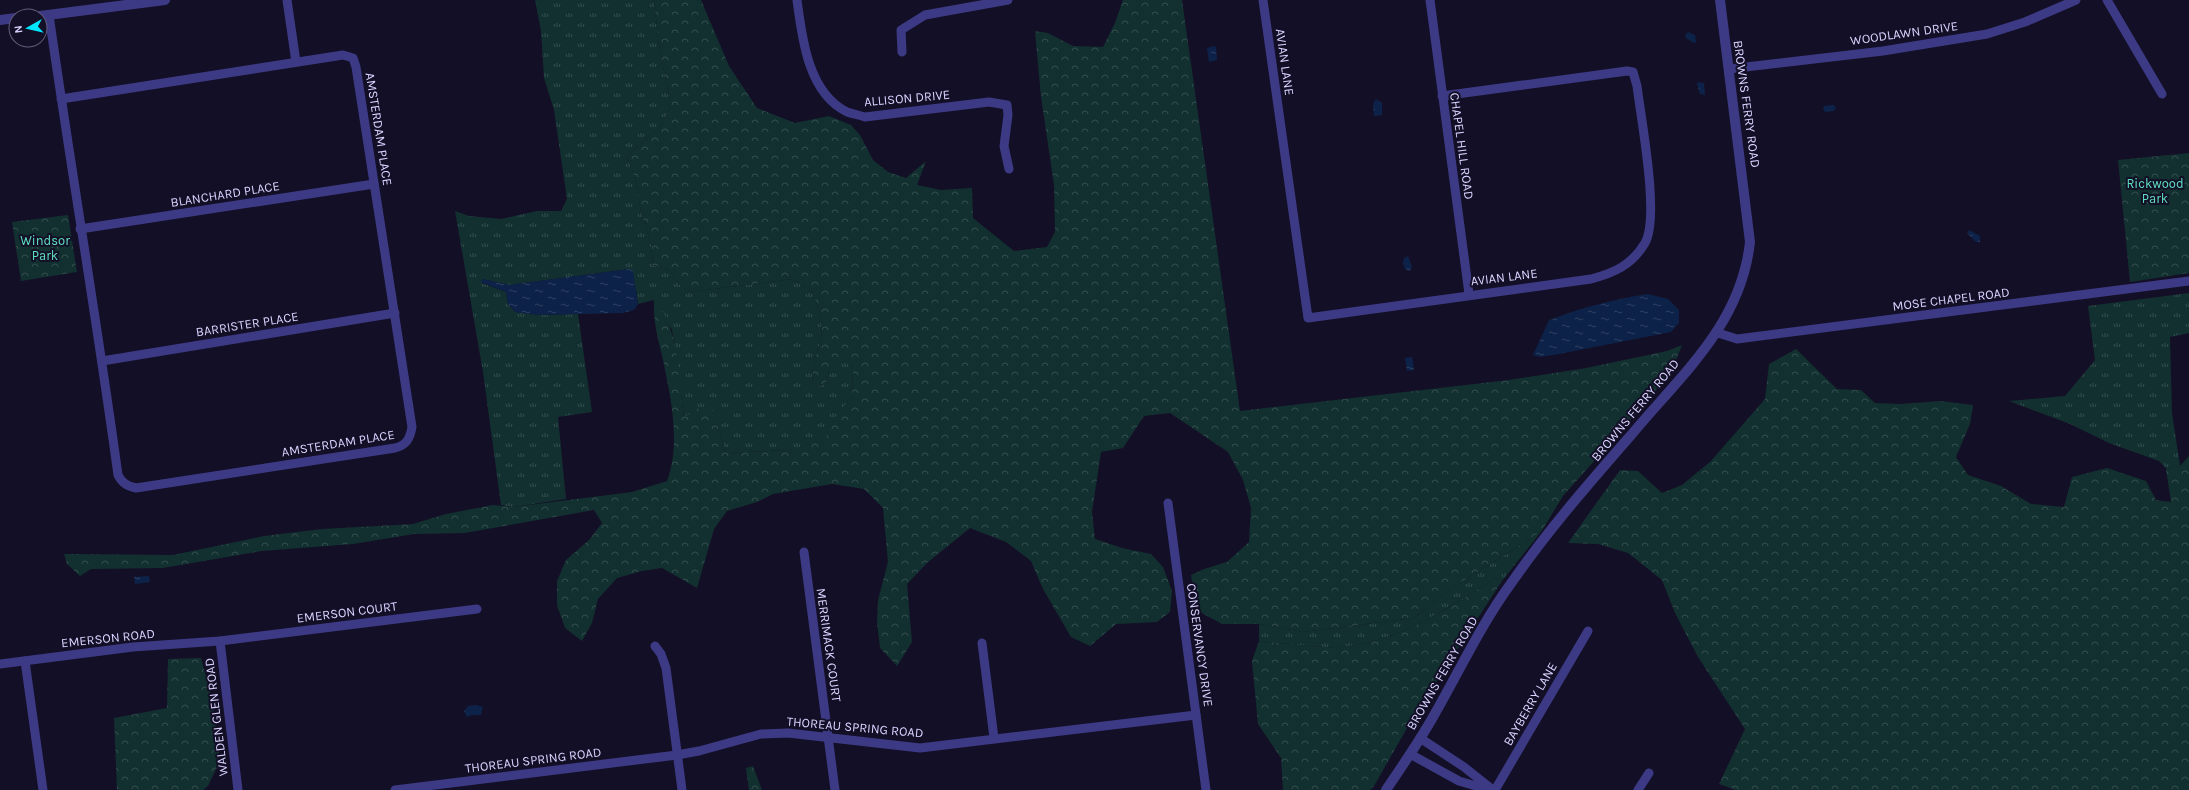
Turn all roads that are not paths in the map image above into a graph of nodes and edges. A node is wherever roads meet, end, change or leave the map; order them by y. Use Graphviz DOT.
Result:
graph roads {
  1 [pos="165,0"];
  2 [pos="287,0"];
  3 [pos="797,0"];
  4 [pos="1008,0"];
  5 [pos="1263,0"];
  6 [pos="1430,0"];
  7 [pos="1720,0"];
  8 [pos="2076,0"];
  9 [pos="2107,0"];
  10 [pos="48,16"];
  11 [pos="48,32"];
  12 [pos="902,52"];
  13 [pos="296,62"];
  14 [pos="1729,69"];
  15 [pos="2162,94"];
  16 [pos="1442,96"];
  17 [pos="61,99"];
  18 [pos="1009,169"];
  19 [pos="374,184"];
  20 [pos="80,229"];
  21 [pos="2189,281"];
  22 [pos="1469,294"];
  23 [pos="395,313"];
  24 [pos="1718,333"];
  25 [pos="102,361"];
  26 [pos="1168,503"];
  27 [pos="804,552"];
  28 [pos="477,609"];
  29 [pos="1588,631"];
  30 [pos="220,641"];
  31 [pos="982,643"];
  32 [pos="655,646"];
  33 [pos="25,661"];
  34 [pos="0,664"];
  35 [pos="1196,715"];
  36 [pos="828,736"];
  37 [pos="994,738"];
  38 [pos="1420,738"];
  39 [pos="1410,754"];
  40 [pos="677,755"];
  41 [pos="1649,773"];
  42 [pos="43,790"];
  43 [pos="238,790"];
  44 [pos="395,790"];
  45 [pos="682,790"];
  46 [pos="835,790"];
  47 [pos="1206,790"];
  48 [pos="1386,790"];
  49 [pos="1493,790"];
  50 [pos="1638,790"];
  1 -- 10 [label="street"];
  2 -- 13 [label="street"];
  3 -- 18 [label="street, ALLISON DRIVE"];
  4 -- 12 [label="street"];
  5 -- 22 [label="street, AVIAN LANE"];
  6 -- 16 [label="street, CHAPEL HILL ROAD"];
  7 -- 14 [label="street, BROWNS FERRY ROAD"];
  8 -- 14 [label="street, WOODLAWN DRIVE"];
  9 -- 15 [label="street"];
  11 -- 17 [label="street, AMSTERDAM PLACE"];
  13 -- 17 [label="street, AMSTERDAM PLACE"];
  13 -- 19 [label="street, AMSTERDAM PLACE"];
  14 -- 24 [label="street, BROWNS FERRY ROAD"];
  16 -- 22 [label="street, CHAPEL HILL ROAD"];
  16 -- 22 [label="street, AVIAN LANE"];
  17 -- 20 [label="street, AMSTERDAM PLACE"];
  19 -- 20 [label="street, BLANCHARD PLACE"];
  19 -- 23 [label="street, AMSTERDAM PLACE"];
  20 -- 25 [label="street, AMSTERDAM PLACE"];
  21 -- 24 [label="street, MOSE CHAPEL ROAD"];
  23 -- 25 [label="street, BARRISTER PLACE"];
  23 -- 25 [label="street, AMSTERDAM PLACE"];
  24 -- 38 [label="street, BROWNS FERRY ROAD"];
  26 -- 35 [label="street, CONSERVANCY DRIVE"];
  27 -- 36 [label="street, MERRIMACK COURT"];
  28 -- 30 [label="street, EMERSON COURT"];
  29 -- 49 [label="street, BAYBERRY LANE"];
  30 -- 33 [label="street, EMERSON ROAD"];
  30 -- 43 [label="street, WALDEN GLEN ROAD"];
  31 -- 37 [label="street"];
  32 -- 40 [label="street"];
  33 -- 34 [label="street, EMERSON ROAD"];
  33 -- 42 [label="street"];
  35 -- 37 [label="street, THOREAU SPRING ROAD"];
  35 -- 47 [label="street, CONSERVANCY DRIVE"];
  36 -- 37 [label="street, THOREAU SPRING ROAD"];
  36 -- 40 [label="street, THOREAU SPRING ROAD"];
  36 -- 46 [label="street, MERRIMACK COURT"];
  38 -- 39 [label="street, BROWNS FERRY ROAD"];
  38 -- 49 [label="street"];
  39 -- 48 [label="street, BROWNS FERRY ROAD"];
  39 -- 49 [label="street"];
  40 -- 44 [label="street, THOREAU SPRING ROAD"];
  40 -- 45 [label="street"];
  41 -- 50 [label="street"];
}
